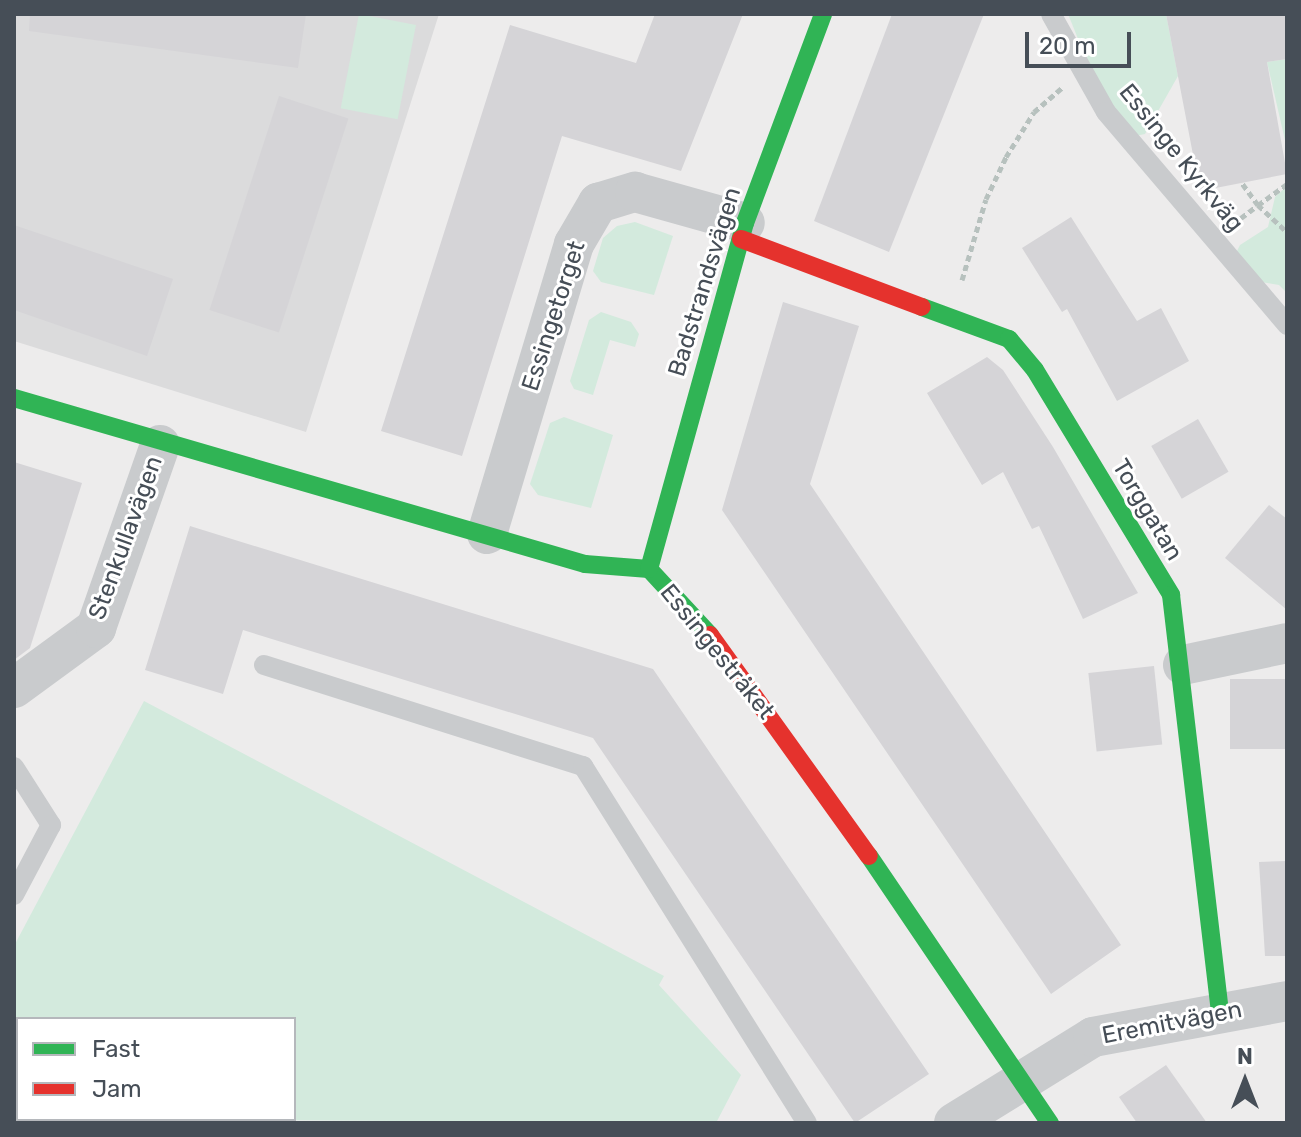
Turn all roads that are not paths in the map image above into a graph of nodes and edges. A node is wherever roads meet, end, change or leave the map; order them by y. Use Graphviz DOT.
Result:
graph roads {
  1 [pos="823,14"];
  2 [pos="1051,14"];
  3 [pos="743,231"];
  4 [pos="1287,325"];
  5 [pos="14,398"];
  6 [pos="160,445"];
  7 [pos="487,534"];
  8 [pos="649,569"];
  9 [pos="1287,643"];
  10 [pos="264,665"];
  11 [pos="1183,665"];
  12 [pos="14,688"];
  13 [pos="14,767"];
  14 [pos="14,895"];
  15 [pos="1287,1001"];
  16 [pos="1220,1012"];
  17 [pos="1020,1082"];
  18 [pos="807,1123"];
  19 [pos="954,1123"];
  20 [pos="1050,1123"];
  1 -- 3 [label="street, Badstrandsvägen"];
  2 -- 4 [label="lane, Essinge Kyrkväg"];
  3 -- 7 [label="street, Essingetorget"];
  3 -- 8 [label="street, Badstrandsvägen"];
  3 -- 11 [label="street, Torggatan"];
  5 -- 6 [label="street, Essingestråket"];
  6 -- 7 [label="street, Essingestråket"];
  6 -- 12 [label="street, Stenkullavägen"];
  7 -- 8 [label="street, Essingestråket"];
  8 -- 17 [label="street, Essingestråket"];
  9 -- 11 [label="street"];
  10 -- 18 [label="lane"];
  11 -- 16 [label="street, Torggatan"];
  13 -- 14 [label="lane"];
  15 -- 16 [label="street, Eremitvägen"];
  16 -- 17 [label="street, Eremitvägen"];
  17 -- 19 [label="street"];
  17 -- 20 [label="street, Essingestråket"];
}
